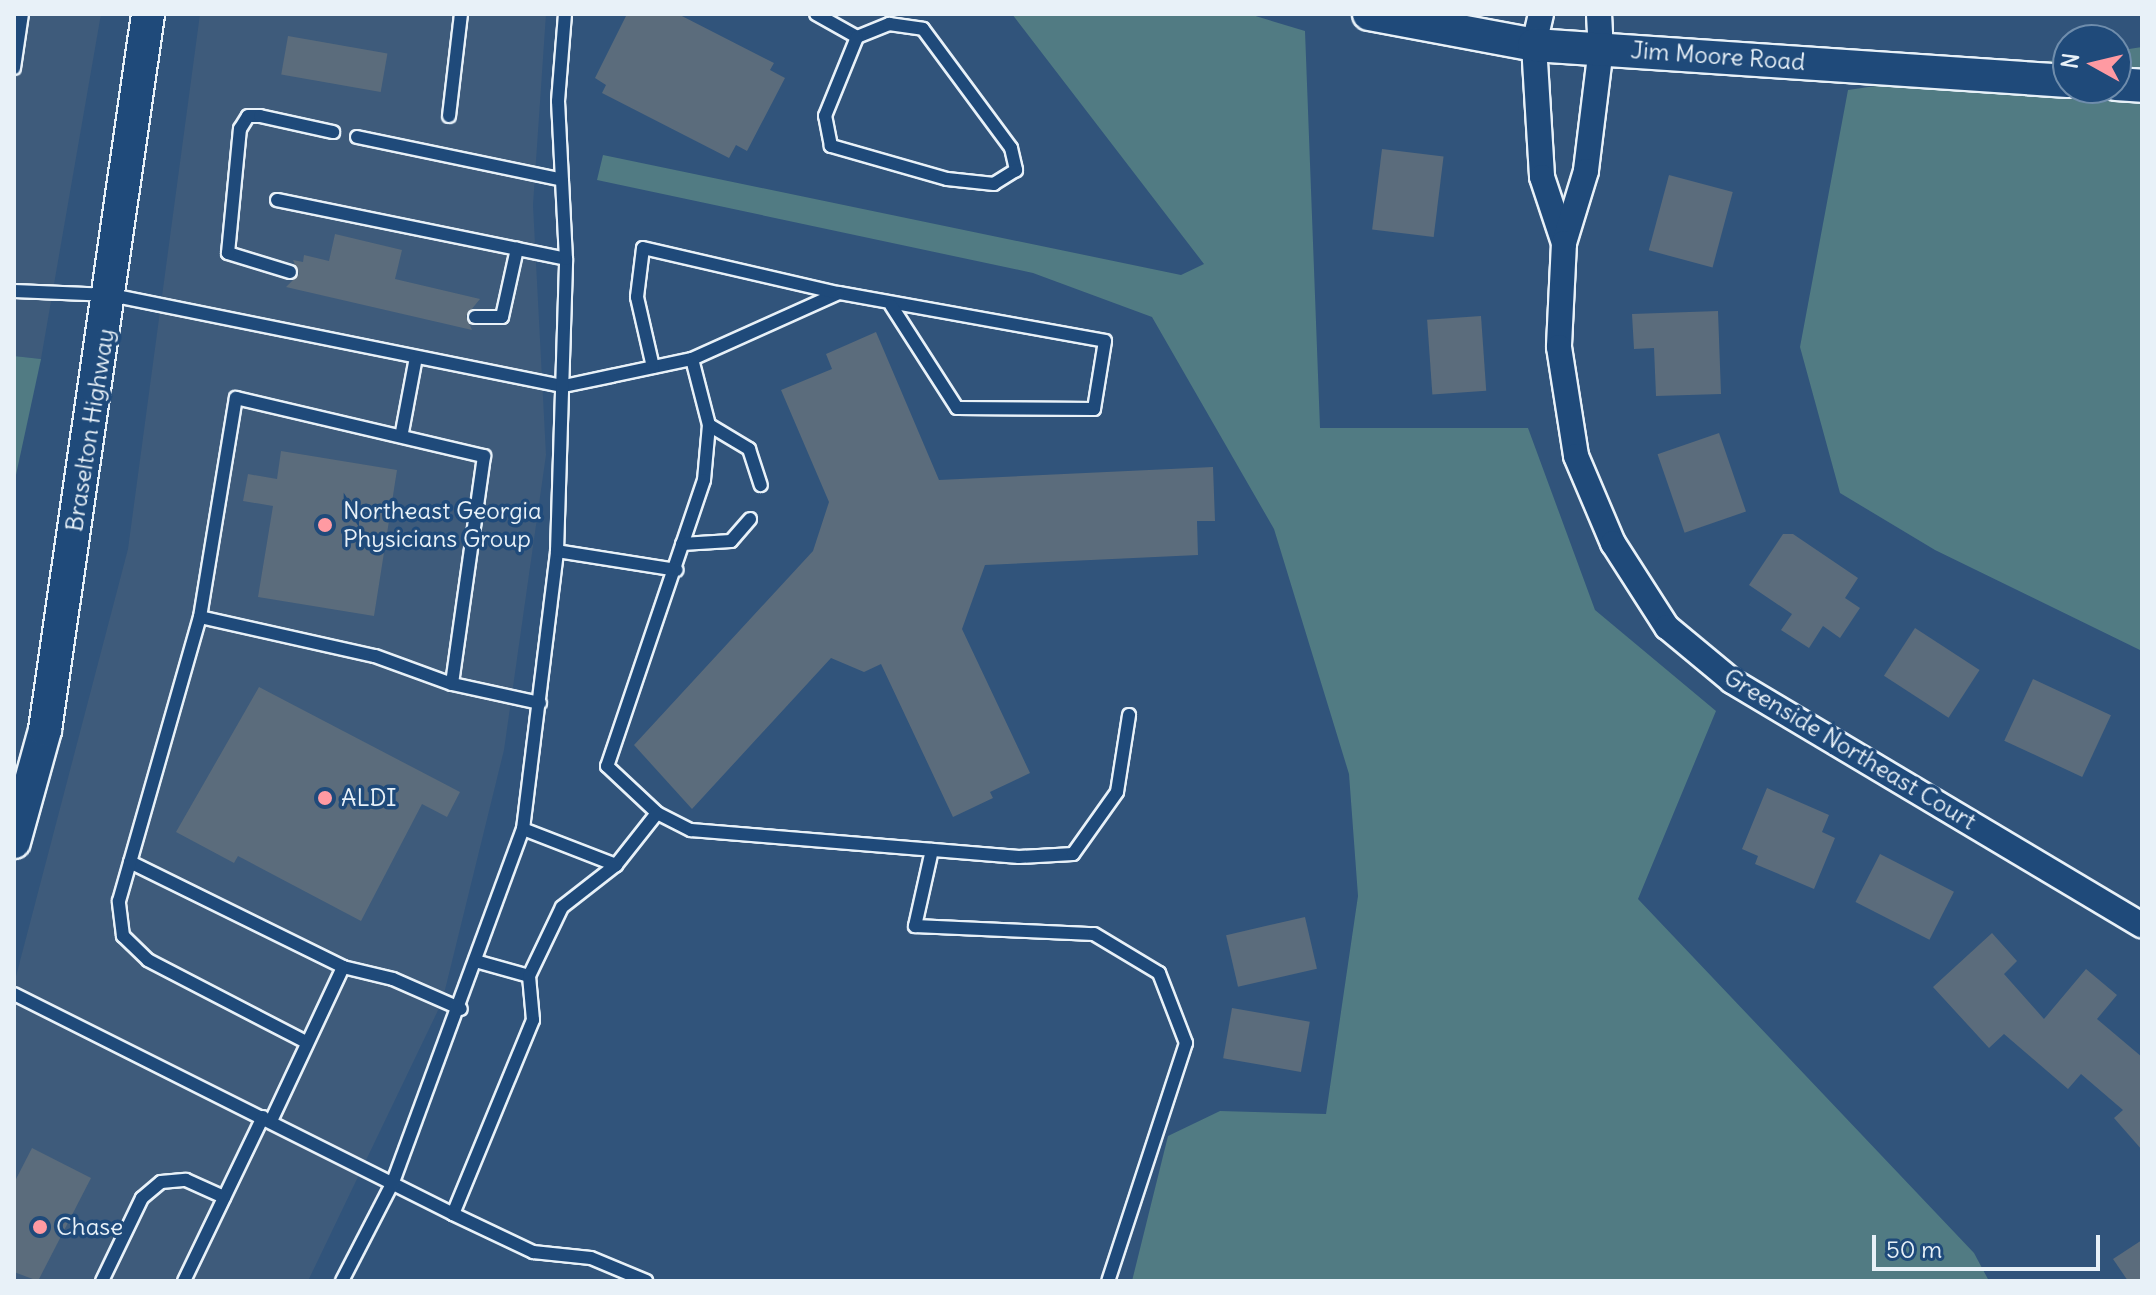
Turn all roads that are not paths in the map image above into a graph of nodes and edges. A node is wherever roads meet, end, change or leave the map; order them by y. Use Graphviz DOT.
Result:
graph roads {
  1 [pos="22,14"];
  2 [pos="148,14"];
  3 [pos="461,14"];
  4 [pos="565,14"];
  5 [pos="816,14"];
  6 [pos="1369,14"];
  7 [pos="1599,14"];
  8 [pos="1537,29"];
  9 [pos="857,37"];
  10 [pos="1601,48"];
  11 [pos="14,68"];
  12 [pos="2052,80"];
  13 [pos="449,116"];
  14 [pos="333,132"];
  15 [pos="357,137"];
  16 [pos="562,180"];
  17 [pos="277,200"];
  18 [pos="1564,243"];
  19 [pos="517,249"];
  20 [pos="566,259"];
  21 [pos="290,272"];
  22 [pos="14,291"];
  23 [pos="839,293"];
  24 [pos="111,295"];
  25 [pos="891,305"];
  26 [pos="475,317"];
  27 [pos="416,357"];
  28 [pos="692,359"];
  29 [pos="653,367"];
  30 [pos="564,386"];
  31 [pos="709,425"];
  32 [pos="402,432"];
  33 [pos="761,485"];
  34 [pos="750,519"];
  35 [pos="682,544"];
  36 [pos="557,551"];
  37 [pos="677,570"];
  38 [pos="200,617"];
  39 [pos="452,684"];
  40 [pos="540,703"];
  41 [pos="1129,715"];
  42 [pos="657,813"];
  43 [pos="523,829"];
  44 [pos="14,842"];
  45 [pos="932,850"];
  46 [pos="130,862"];
  47 [pos="616,865"];
  48 [pos="2142,925"];
  49 [pos="479,962"];
  50 [pos="343,967"];
  51 [pos="529,976"];
  52 [pos="14,994"];
  53 [pos="461,1009"];
  54 [pos="306,1042"];
  55 [pos="267,1119"];
  56 [pos="393,1182"];
  57 [pos="224,1197"];
  58 [pos="453,1214"];
  59 [pos="102,1281"];
  60 [pos="184,1281"];
  61 [pos="342,1281"];
  62 [pos="646,1281"];
  63 [pos="1108,1281"];
  1 -- 11 [label="lane"];
  2 -- 24 [label="main road, Braselton Highway"];
  3 -- 13 [label="lane"];
  4 -- 16 [label="lane"];
  5 -- 9 [label="lane"];
  6 -- 8 [label="main road, Jim Moore Road"];
  7 -- 10 [label="street, Greenside Northeast Court"];
  8 -- 10 [label="main road, Jim Moore Road"];
  8 -- 18 [label="street, Greenside Northeast Court"];
  9 -- 9 [label="lane"];
  10 -- 12 [label="main road, Jim Moore Road"];
  10 -- 18 [label="street, Greenside Northeast Court"];
  14 -- 21 [label="lane"];
  15 -- 16 [label="lane"];
  16 -- 20 [label="lane"];
  17 -- 19 [label="lane"];
  18 -- 48 [label="street, Greenside Northeast Court"];
  19 -- 20 [label="lane"];
  19 -- 26 [label="lane"];
  20 -- 30 [label="lane"];
  22 -- 24 [label="lane"];
  23 -- 25 [label="lane"];
  23 -- 28 [label="lane"];
  23 -- 29 [label="lane"];
  24 -- 27 [label="lane"];
  24 -- 44 [label="main road, Braselton Highway"];
  25 -- 25 [label="lane"];
  27 -- 30 [label="lane"];
  27 -- 32 [label="lane"];
  28 -- 29 [label="lane"];
  28 -- 31 [label="lane"];
  29 -- 30 [label="lane"];
  30 -- 36 [label="lane"];
  31 -- 33 [label="lane"];
  31 -- 35 [label="lane"];
  32 -- 38 [label="lane"];
  32 -- 39 [label="lane"];
  34 -- 35 [label="lane"];
  35 -- 37 [label="lane"];
  36 -- 37 [label="lane"];
  36 -- 40 [label="lane"];
  37 -- 42 [label="lane"];
  38 -- 39 [label="lane"];
  38 -- 46 [label="lane"];
  39 -- 40 [label="lane"];
  40 -- 43 [label="lane"];
  41 -- 45 [label="lane"];
  42 -- 45 [label="lane"];
  42 -- 47 [label="lane"];
  43 -- 47 [label="lane"];
  43 -- 49 [label="lane"];
  45 -- 63 [label="lane"];
  46 -- 50 [label="lane"];
  46 -- 54 [label="lane"];
  47 -- 51 [label="lane"];
  49 -- 51 [label="lane"];
  49 -- 53 [label="lane"];
  50 -- 53 [label="lane"];
  50 -- 54 [label="lane"];
  51 -- 58 [label="lane"];
  52 -- 55 [label="lane"];
  53 -- 56 [label="lane"];
  54 -- 55 [label="lane"];
  55 -- 56 [label="lane"];
  55 -- 57 [label="lane"];
  56 -- 58 [label="lane"];
  56 -- 61 [label="lane"];
  57 -- 59 [label="lane"];
  57 -- 60 [label="lane"];
  58 -- 62 [label="lane"];
}
